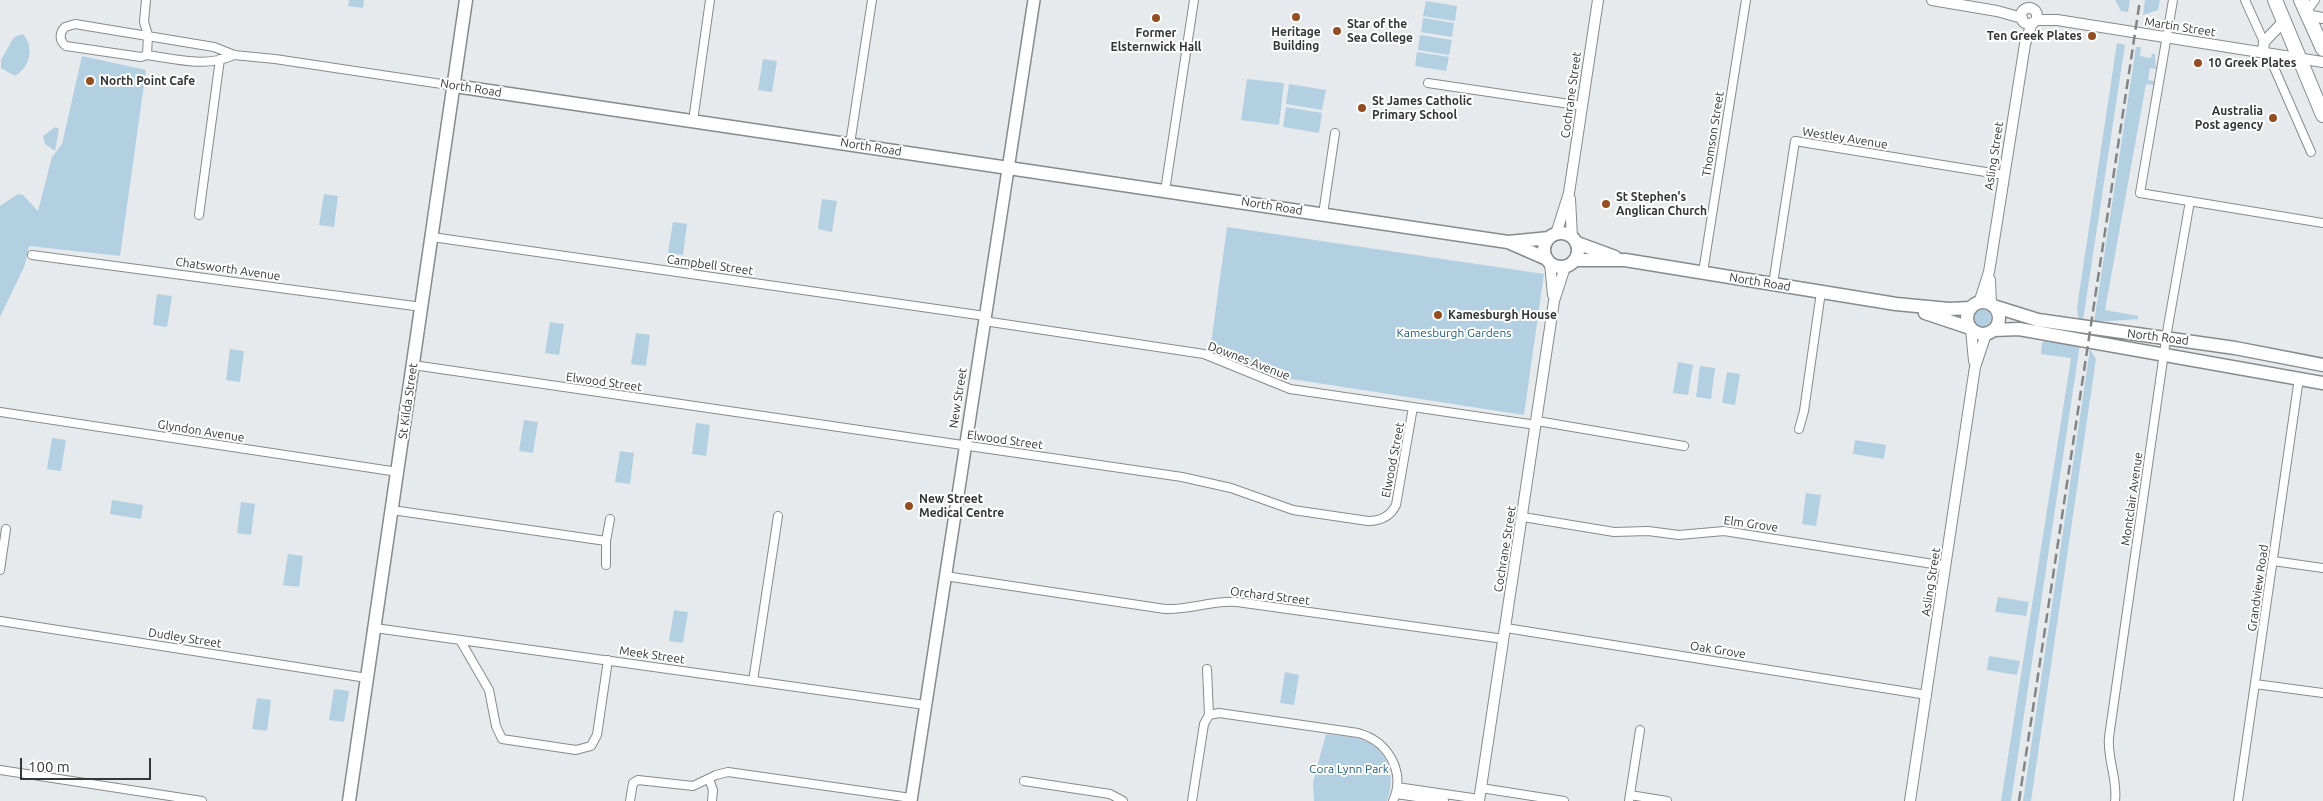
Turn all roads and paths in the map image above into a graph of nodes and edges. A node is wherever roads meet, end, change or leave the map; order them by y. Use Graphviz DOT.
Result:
graph roads {
  1 [pos="146,0"];
  2 [pos="466,0"];
  3 [pos="710,0"];
  4 [pos="872,0"];
  5 [pos="1034,0"];
  6 [pos="1194,0"];
  7 [pos="1598,0"];
  8 [pos="1746,0"];
  9 [pos="1932,0"];
  10 [pos="2173,0"];
  11 [pos="2245,0"];
  12 [pos="2275,0"];
  13 [pos="2314,0"];
  14 [pos="2305,9"];
  15 [pos="2030,12"];
  16 [pos="2323,18"];
  17 [pos="2284,21"];
  18 [pos="148,35"];
  19 [pos="2167,37"];
  20 [pos="2263,47"];
  21 [pos="2323,49"];
  22 [pos="222,50"];
  23 [pos="147,55"];
  24 [pos="234,56"];
  25 [pos="2299,58"];
  26 [pos="220,62"];
  27 [pos="2323,62"];
  28 [pos="1428,83"];
  29 [pos="454,86"];
  30 [pos="1582,106"];
  31 [pos="2323,116"];
  32 [pos="693,120"];
  33 [pos="1335,133"];
  34 [pos="850,144"];
  35 [pos="2311,152"];
  36 [pos="1008,167"];
  37 [pos="2004,175"];
  38 [pos="1165,190"];
  39 [pos="1570,194"];
  40 [pos="2190,201"];
  41 [pos="1323,214"];
  42 [pos="198,215"];
  43 [pos="2323,223"];
  44 [pos="1552,236"];
  45 [pos="432,237"];
  46 [pos="1574,240"];
  47 [pos="1508,242"];
  48 [pos="32,255"];
  49 [pos="1625,260"];
  50 [pos="1548,261"];
  51 [pos="1570,263"];
  52 [pos="1703,272"];
  53 [pos="1773,284"];
  54 [pos="1821,292"];
  55 [pos="1554,301"];
  56 [pos="1896,304"];
  57 [pos="1984,305"];
  58 [pos="422,307"];
  59 [pos="985,318"];
  60 [pos="1970,328"];
  61 [pos="1990,332"];
  62 [pos="2166,338"];
  63 [pos="2164,354"];
  64 [pos="413,365"];
  65 [pos="2323,365"];
  66 [pos="1975,367"];
  67 [pos="2299,378"];
  68 [pos="2323,383"];
  69 [pos="1413,407"];
  70 [pos="0,412"];
  71 [pos="1536,423"];
  72 [pos="1799,429"];
  73 [pos="965,445"];
  74 [pos="1684,446"];
  75 [pos="398,472"];
  76 [pos="392,510"];
  77 [pos="778,516"];
  78 [pos="1523,517"];
  79 [pos="610,519"];
  80 [pos="6,529"];
  81 [pos="606,541"];
  82 [pos="2273,561"];
  83 [pos="606,565"];
  84 [pos="1946,566"];
  85 [pos="2323,568"];
  86 [pos="0,570"];
  87 [pos="945,576"];
  88 [pos="0,621"];
  89 [pos="375,628"];
  90 [pos="1506,628"];
  91 [pos="1504,639"];
  92 [pos="460,640"];
  93 [pos="608,660"];
  94 [pos="1207,669"];
  95 [pos="367,678"];
  96 [pos="752,681"];
  97 [pos="2255,684"];
  98 [pos="2323,693"];
  99 [pos="1927,695"];
  100 [pos="926,705"];
  101 [pos="1209,715"];
  102 [pos="1640,730"];
  103 [pos="0,770"];
  104 [pos="709,779"];
  105 [pos="1024,781"];
  106 [pos="1481,788"];
  107 [pos="1395,794"];
  108 [pos="1630,798"];
  109 [pos="911,800"];
  110 [pos="1479,800"];
  111 [pos="202,801"];
  112 [pos="349,801"];
  113 [pos="630,801"];
  114 [pos="712,801"];
  115 [pos="1123,801"];
  116 [pos="1192,801"];
  117 [pos="1444,801"];
  118 [pos="1564,801"];
  119 [pos="1667,801"];
  120 [pos="1910,801"];
  121 [pos="2115,801"];
  122 [pos="2238,801"];
  1 -- 18 [label="street"];
  2 -- 29 [label="main road, St Kilda Street"];
  3 -- 32 [label="street"];
  4 -- 34 [label="street"];
  5 -- 36 [label="main road, New Street"];
  6 -- 38 [label="street"];
  7 -- 30 [label="street, Cochrane Street"];
  8 -- 52 [label="street, Thomson Street"];
  9 -- 15 [label="street, Martin Street"];
  10 -- 19 [label="street"];
  11 -- 20 [label="street"];
  12 -- 17 [label="highway"];
  13 -- 14 [label="street"];
  14 -- 16 [label="street"];
  14 -- 21 [label="highway"];
  15 -- 19 [label="street, Martin Street"];
  15 -- 37 [label="street, Asling Street"];
  17 -- 20 [label="street"];
  17 -- 25 [label="highway"];
  18 -- 22 [label="street, North Road"];
  18 -- 23 [label="street"];
  18 -- 23 [label="street, North Road"];
  19 -- 20 [label="street, Martin Street"];
  19 -- 40 [label="street"];
  20 -- 25 [label="street, Martin Street"];
  20 -- 35 [label="street"];
  22 -- 24 [label="street, North Road"];
  22 -- 26 [label="street"];
  23 -- 26 [label="street, North Road"];
  24 -- 26 [label="street, North Road"];
  24 -- 29 [label="street, North Road"];
  25 -- 27 [label="street, Martin Street"];
  25 -- 31 [label="highway"];
  26 -- 42 [label="street"];
  28 -- 30 [label="street"];
  29 -- 32 [label="main road, North Road"];
  29 -- 45 [label="main road, St Kilda Street"];
  30 -- 39 [label="street, Cochrane Street"];
  32 -- 34 [label="main road, North Road"];
  33 -- 41 [label="street"];
  34 -- 36 [label="main road, North Road"];
  36 -- 38 [label="main road, North Road"];
  36 -- 59 [label="main road, New Street"];
  37 -- 53 [label="street, Westley Avenue"];
  37 -- 57 [label="street, Asling Street"];
  38 -- 41 [label="main road, North Road"];
  39 -- 44 [label="street, Cochrane Street"];
  39 -- 46 [label="street, Cochrane Street"];
  40 -- 43 [label="street"];
  40 -- 62 [label="street, Montclair Avenue"];
  41 -- 47 [label="main road, North Road"];
  44 -- 46 [label="main road"];
  44 -- 47 [label="main road, North Road"];
  44 -- 50 [label="main road"];
  45 -- 58 [label="main road, St Kilda Street"];
  45 -- 59 [label="street, Campbell Street"];
  46 -- 49 [label="main road, North Road"];
  46 -- 51 [label="main road"];
  47 -- 50 [label="main road, North Road"];
  48 -- 58 [label="street, Chatsworth Avenue"];
  49 -- 51 [label="main road, North Road"];
  49 -- 52 [label="main road, North Road"];
  50 -- 51 [label="main road"];
  50 -- 55 [label="street, Cochrane Street"];
  51 -- 55 [label="street, Cochrane Street"];
  52 -- 53 [label="main road, North Road"];
  53 -- 54 [label="main road, North Road"];
  54 -- 56 [label="main road, North Road"];
  54 -- 72 [label="street"];
  55 -- 71 [label="street, Cochrane Street"];
  56 -- 57 [label="main road, North Road"];
  56 -- 60 [label="main road, North Road"];
  57 -- 60 [label="main road"];
  57 -- 61 [label="main road"];
  57 -- 62 [label="main road, North Road"];
  58 -- 64 [label="main road, St Kilda Street"];
  59 -- 69 [label="street, Downes Avenue"];
  59 -- 73 [label="main road, New Street"];
  60 -- 61 [label="main road"];
  60 -- 66 [label="street, Asling Street"];
  61 -- 63 [label="main road, North Road"];
  61 -- 66 [label="street, Asling Street"];
  62 -- 63 [label="street, Montclair Avenue"];
  62 -- 65 [label="main road, North Road"];
  63 -- 67 [label="main road, North Road"];
  63 -- 121 [label="street, Montclair Avenue"];
  64 -- 73 [label="street, Elwood Street"];
  64 -- 75 [label="main road, St Kilda Street"];
  66 -- 84 [label="street, Asling Street"];
  67 -- 68 [label="main road, North Road"];
  67 -- 82 [label="street, Grandview Road"];
  69 -- 71 [label="street, Downes Avenue"];
  69 -- 73 [label="street, Elwood Street"];
  70 -- 75 [label="street, Glyndon Avenue"];
  71 -- 74 [label="street, Downes Avenue"];
  71 -- 78 [label="street, Cochrane Street"];
  73 -- 87 [label="main road, New Street"];
  75 -- 76 [label="main road, St Kilda Street"];
  76 -- 81 [label="street"];
  76 -- 89 [label="main road, St Kilda Street"];
  77 -- 96 [label="street"];
  78 -- 84 [label="street, Elm Grove"];
  78 -- 90 [label="street, Cochrane Street"];
  79 -- 81 [label="street"];
  80 -- 86 [label="street"];
  81 -- 83 [label="street"];
  82 -- 85 [label="street"];
  82 -- 97 [label="street, Grandview Road"];
  84 -- 99 [label="street, Asling Street"];
  87 -- 91 [label="street, Orchard Street"];
  87 -- 100 [label="main road, New Street"];
  88 -- 95 [label="street, Dudley Street"];
  89 -- 92 [label="street, Meek Street"];
  89 -- 95 [label="main road, St Kilda Street"];
  90 -- 91 [label="street, Cochrane Street"];
  90 -- 99 [label="street, Oak Grove"];
  91 -- 106 [label="street, Cochrane Street"];
  92 -- 93 [label="street, Meek Street"];
  92 -- 93 [label="street"];
  93 -- 96 [label="street, Meek Street"];
  94 -- 101 [label="street"];
  95 -- 112 [label="main road, St Kilda Street"];
  96 -- 100 [label="street, Meek Street"];
  97 -- 98 [label="street"];
  97 -- 122 [label="street, Grandview Road"];
  99 -- 120 [label="street, Asling Street"];
  100 -- 109 [label="main road, New Street"];
  101 -- 107 [label="street"];
  101 -- 116 [label="street"];
  102 -- 108 [label="street"];
  103 -- 111 [label="street"];
  104 -- 109 [label="street"];
  104 -- 113 [label="street"];
  104 -- 114 [label="street"];
  105 -- 115 [label="street"];
  106 -- 110 [label="street, Cochrane Street"];
  106 -- 118 [label="street"];
  107 -- 110 [label="street"];
  107 -- 117 [label="street"];
  108 -- 119 [label="street"];
}
